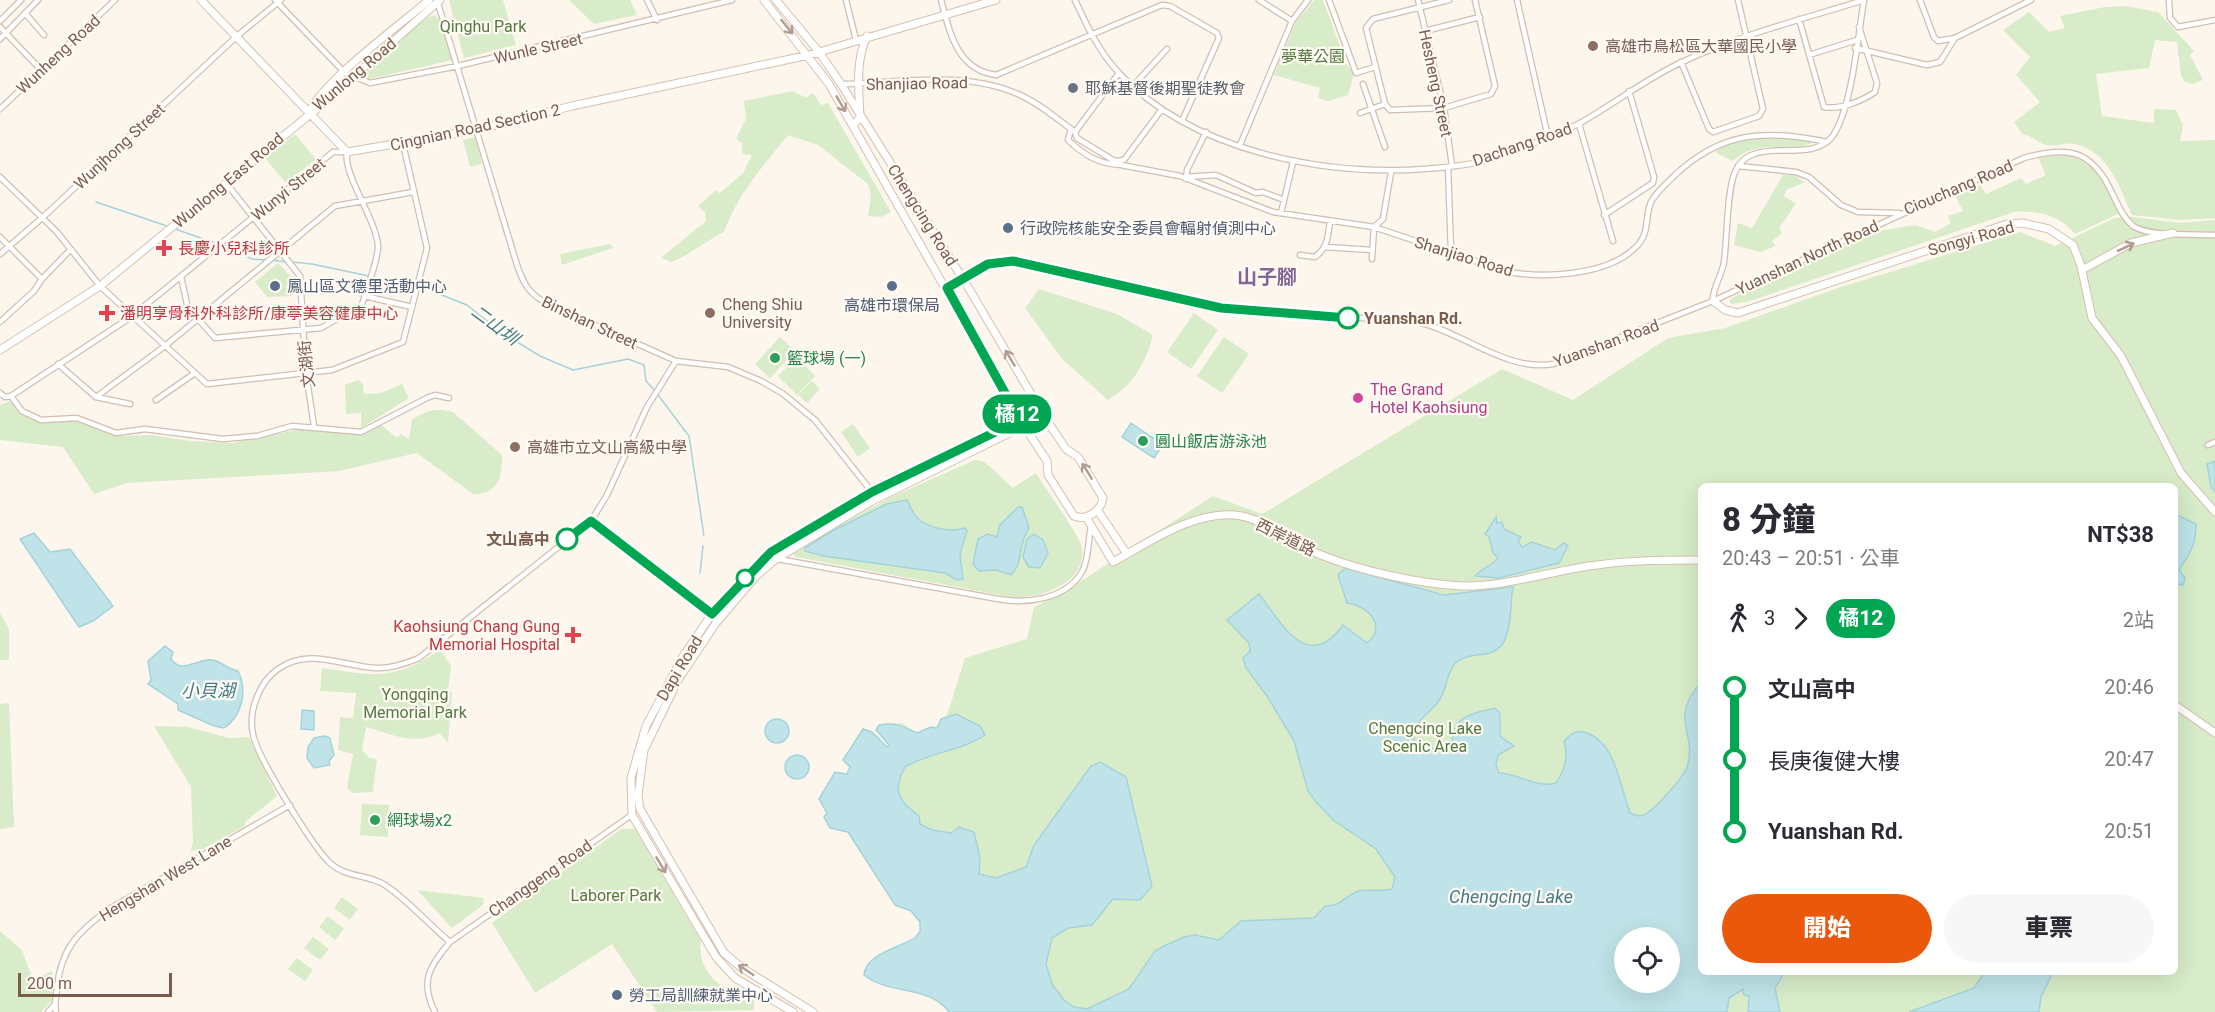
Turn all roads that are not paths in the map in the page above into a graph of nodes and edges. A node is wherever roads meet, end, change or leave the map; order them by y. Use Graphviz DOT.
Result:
graph roads {
  1 [pos="21,0"];
  2 [pos="38,0"];
  3 [pos="115,0"];
  4 [pos="201,0"];
  5 [pos="429,0"];
  6 [pos="648,0"];
  7 [pos="732,0"];
  8 [pos="764,0"];
  9 [pos="776,0"];
  10 [pos="846,0"];
  11 [pos="941,0"];
  12 [pos="996,0"];
  13 [pos="1075,0"];
  14 [pos="1259,0"];
  15 [pos="1306,0"];
  16 [pos="1329,0"];
  17 [pos="1418,0"];
  18 [pos="1449,0"];
  19 [pos="1475,0"];
  20 [pos="1517,0"];
  21 [pos="1738,0"];
  22 [pos="1864,0"];
  23 [pos="1920,0"];
  24 [pos="2031,0"];
  25 [pos="2169,0"];
  26 [pos="278,1"];
  27 [pos="438,1"];
  28 [pos="1419,6"];
  29 [pos="26,13"];
  30 [pos="945,14"];
  31 [pos="1480,17"];
  32 [pos="1799,19"];
  33 [pos="657,20"];
  34 [pos="2215,20"];
  35 [pos="0,21"];
  36 [pos="1292,21"];
  37 [pos="0,27"];
  38 [pos="1859,27"];
  39 [pos="1425,31"];
  40 [pos="6,33"];
  41 [pos="44,35"];
  42 [pos="237,36"];
  43 [pos="867,36"];
  44 [pos="1092,36"];
  45 [pos="1747,37"];
  46 [pos="1955,38"];
  47 [pos="0,39"];
  48 [pos="856,40"];
  49 [pos="1857,40"];
  50 [pos="1856,48"];
  51 [pos="1167,49"];
  52 [pos="1869,51"];
  53 [pos="819,52"];
  54 [pos="809,55"];
  55 [pos="1809,55"];
  56 [pos="1681,62"];
  57 [pos="458,66"];
  58 [pos="1375,67"];
  59 [pos="41,70"];
  60 [pos="344,72"];
  61 [pos="1119,73"];
  62 [pos="353,76"];
  63 [pos="841,84"];
  64 [pos="858,84"];
  65 [pos="1363,84"];
  66 [pos="1132,87"];
  67 [pos="1629,91"];
  68 [pos="1385,105"];
  69 [pos="1846,105"];
  70 [pos="1444,108"];
  71 [pos="0,109"];
  72 [pos="1162,109"];
  73 [pos="1370,110"];
  74 [pos="309,113"];
  75 [pos="1360,113"];
  76 [pos="860,117"];
  77 [pos="1182,121"];
  78 [pos="1579,124"];
  79 [pos="853,126"];
  80 [pos="477,130"];
  81 [pos="1073,131"];
  82 [pos="1206,132"];
  83 [pos="1548,136"];
  84 [pos="1827,142"];
  85 [pos="403,144"];
  86 [pos="1240,146"];
  87 [pos="1385,147"];
  88 [pos="347,152"];
  89 [pos="1114,160"];
  90 [pos="1293,162"];
  91 [pos="1120,165"];
  92 [pos="1450,166"];
  93 [pos="1738,166"];
  94 [pos="1391,172"];
  95 [pos="0,177"];
  96 [pos="1186,179"];
  97 [pos="226,183"];
  98 [pos="413,192"];
  99 [pos="1284,200"];
  100 [pos="364,201"];
  101 [pos="1281,213"];
  102 [pos="1900,213"];
  103 [pos="1604,215"];
  104 [pos="42,218"];
  105 [pos="253,218"];
  106 [pos="1330,221"];
  107 [pos="1374,227"];
  108 [pos="2173,233"];
  109 [pos="2215,235"];
  110 [pos="0,237"];
  111 [pos="1613,241"];
  112 [pos="11,245"];
  113 [pos="1326,247"];
  114 [pos="71,249"];
  115 [pos="1372,250"];
  116 [pos="1451,251"];
  117 [pos="280,252"];
  118 [pos="0,254"];
  119 [pos="1300,255"];
  120 [pos="2077,255"];
  121 [pos="1372,259"];
  122 [pos="2082,270"];
  123 [pos="181,277"];
  124 [pos="962,278"];
  125 [pos="42,279"];
  126 [pos="100,286"];
  127 [pos="947,288"];
  128 [pos="2086,294"];
  129 [pos="364,296"];
  130 [pos="1713,301"];
  131 [pos="412,307"];
  132 [pos="131,317"];
  133 [pos="198,319"];
  134 [pos="0,321"];
  135 [pos="303,330"];
  136 [pos="0,345"];
  137 [pos="165,346"];
  138 [pos="0,350"];
  139 [pos="676,361"];
  140 [pos="58,364"];
  141 [pos="195,373"];
  142 [pos="306,373"];
  143 [pos="0,393"];
  144 [pos="11,396"];
  145 [pos="96,397"];
  146 [pos="449,398"];
  147 [pos="156,400"];
  148 [pos="130,404"];
  149 [pos="1040,408"];
  150 [pos="1044,416"];
  151 [pos="1020,420"];
  152 [pos="314,426"];
  153 [pos="1025,427"];
  154 [pos="2215,442"];
  155 [pos="2208,446"];
  156 [pos="872,492"];
  157 [pos="1098,511"];
  158 [pos="2215,512"];
  159 [pos="1086,517"];
  160 [pos="1091,525"];
  161 [pos="1127,554"];
  162 [pos="776,559"];
  163 [pos="1698,560"];
  164 [pos="2178,707"];
  165 [pos="2215,733"];
  166 [pos="290,805"];
  167 [pos="640,809"];
  168 [pos="632,815"];
  169 [pos="450,942"];
  170 [pos="54,1005"];
  171 [pos="48,1012"];
  172 [pos="56,1012"];
  173 [pos="435,1012"];
  174 [pos="793,1012"];
  175 [pos="813,1012"];
  1 -- 35 [label="street"];
  2 -- 29 [label="street"];
  3 -- 59 [label="street, Wunheng Road"];
  4 -- 42 [label="street"];
  5 -- 60 [label="street, Wunlong Road"];
  6 -- 33 [label="street"];
  7 -- 33 [label="street, Wunle Street"];
  8 -- 54 [label="street, Chengcing Road, one-way"];
  9 -- 53 [label="street, Chengcing Road"];
  10 -- 48 [label="street"];
  11 -- 30 [label="street"];
  12 -- 30 [label="street, Cingnian Road Section 2"];
  13 -- 44 [label="street, Dachang Road"];
  14 -- 36 [label="street"];
  15 -- 36 [label="street"];
  16 -- 58 [label="street"];
  17 -- 28 [label="street, Hesheng Street"];
  18 -- 28 [label="street"];
  19 -- 31 [label="street"];
  20 -- 83 [label="street"];
  21 -- 45 [label="street"];
  22 -- 32 [label="street, Dachang Road"];
  22 -- 38 [label="street"];
  23 -- 46 [label="street"];
  24 -- 46 [label="street"];
  25 -- 34 [label="street"];
  26 -- 42 [label="street, Wunjhong Street"];
  26 -- 60 [label="street"];
  27 -- 57 [label="street, Binshan Street"];
  27 -- 62 [label="street, Wunlong Road"];
  28 -- 39 [label="street, Hesheng Street"];
  28 -- 58 [label="street"];
  29 -- 40 [label="street"];
  29 -- 41 [label="street"];
  30 -- 43 [label="street, Cingnian Road Section 2"];
  30 -- 44 [label="street"];
  31 -- 39 [label="street"];
  31 -- 70 [label="street"];
  32 -- 45 [label="street, Dachang Road"];
  32 -- 55 [label="street"];
  33 -- 57 [label="street, Wunle Street"];
  36 -- 86 [label="street"];
  37 -- 40 [label="street"];
  38 -- 49 [label="street"];
  38 -- 52 [label="street"];
  39 -- 70 [label="street, Hesheng Street"];
  40 -- 47 [label="street"];
  40 -- 59 [label="street"];
  42 -- 74 [label="street"];
  42 -- 104 [label="street, Wunjhong Street"];
  43 -- 48 [label="street, Cingnian Road Section 2"];
  43 -- 64 [label="street, Shanjiao Road"];
  44 -- 61 [label="street, Dachang Road"];
  44 -- 77 [label="street"];
  45 -- 56 [label="street, Dachang Road"];
  45 -- 56 [label="street"];
  46 -- 52 [label="street"];
  48 -- 53 [label="street, Cingnian Road Section 2"];
  49 -- 50 [label="street"];
  49 -- 55 [label="street"];
  50 -- 52 [label="street"];
  50 -- 69 [label="street"];
  51 -- 66 [label="street"];
  52 -- 69 [label="street"];
  53 -- 54 [label="street, Cingnian Road Section 2"];
  53 -- 63 [label="street, Chengcing Road"];
  54 -- 79 [label="street, Chengcing Road, one-way"];
  54 -- 80 [label="street, Cingnian Road Section 2"];
  55 -- 69 [label="street"];
  56 -- 67 [label="street, Dachang Road"];
  57 -- 62 [label="street, Wunle Street"];
  57 -- 80 [label="street, Binshan Street"];
  58 -- 68 [label="street"];
  59 -- 71 [label="street, Wunheng Road"];
  60 -- 62 [label="street, Wunle Street"];
  60 -- 74 [label="street, Wunlong Road"];
  61 -- 66 [label="street, Dachang Road"];
  61 -- 81 [label="street"];
  62 -- 74 [label="street, Wunlong Road"];
  63 -- 64 [label="street, Shanjiao Road"];
  63 -- 76 [label="street, Chengcing Road"];
  64 -- 76 [label="street, Shanjiao Road"];
  64 -- 81 [label="street, Shanjiao Road"];
  65 -- 73 [label="street"];
  66 -- 72 [label="street, Dachang Road"];
  67 -- 78 [label="street, Dachang Road"];
  67 -- 103 [label="street"];
  68 -- 70 [label="street"];
  68 -- 73 [label="street"];
  69 -- 84 [label="street"];
  70 -- 92 [label="street, Hesheng Street"];
  72 -- 77 [label="street, Dachang Road"];
  72 -- 89 [label="street"];
  73 -- 75 [label="street"];
  73 -- 87 [label="street"];
  74 -- 88 [label="street"];
  74 -- 97 [label="street, Wunlong East Road"];
  76 -- 79 [label="street, Shanjiao Road"];
  76 -- 124 [label="street, Chengcing Road"];
  77 -- 82 [label="street, Dachang Road"];
  78 -- 83 [label="street, Dachang Road"];
  78 -- 103 [label="street"];
  79 -- 127 [label="street, Chengcing Road"];
  80 -- 85 [label="street, Cingnian Road Section 2"];
  80 -- 139 [label="street, Binshan Street"];
  81 -- 89 [label="street, Shanjiao Road"];
  81 -- 91 [label="street, Shanjiao Road"];
  82 -- 86 [label="street, Dachang Road"];
  82 -- 96 [label="street"];
  83 -- 92 [label="street, Dachang Road"];
  84 -- 93 [label="street"];
  84 -- 116 [label="street, Shanjiao Road"];
  85 -- 88 [label="street, Cingnian Road Section 2"];
  85 -- 98 [label="street"];
  86 -- 90 [label="street, Dachang Road"];
  88 -- 100 [label="street"];
  88 -- 105 [label="street, Wunyi Street"];
  89 -- 91 [label="street, Shanjiao Road"];
  90 -- 94 [label="street, Dachang Road"];
  90 -- 99 [label="street"];
  91 -- 96 [label="street, Shanjiao Road"];
  92 -- 94 [label="street, Dachang Road"];
  92 -- 116 [label="street, Hesheng Street"];
  93 -- 102 [label="street, Ciouchang Road"];
  93 -- 130 [label="street"];
  94 -- 107 [label="street"];
  95 -- 104 [label="street"];
  96 -- 99 [label="street"];
  96 -- 101 [label="street, Shanjiao Road"];
  97 -- 105 [label="street, 文湖街"];
  97 -- 126 [label="street, Wunlong East Road"];
  98 -- 100 [label="street"];
  98 -- 131 [label="street"];
  99 -- 101 [label="street"];
  100 -- 117 [label="street"];
  100 -- 129 [label="street"];
  101 -- 106 [label="street, Shanjiao Road"];
  102 -- 108 [label="street, Ciouchang Road"];
  102 -- 130 [label="street, Yuanshan North Road"];
  103 -- 111 [label="street"];
  104 -- 112 [label="street, Wunjhong Street"];
  104 -- 114 [label="street"];
  105 -- 117 [label="street, 文湖街"];
  105 -- 123 [label="street, Wunyi Street"];
  106 -- 107 [label="street, Shanjiao Road"];
  106 -- 113 [label="street"];
  107 -- 115 [label="street"];
  107 -- 116 [label="street, Shanjiao Road"];
  108 -- 109 [label="street, Ciouchang Road"];
  122 -- 108 [label="street, one-way"];
  110 -- 112 [label="street"];
  112 -- 118 [label="street, Wunjhong Street"];
  112 -- 125 [label="street"];
  113 -- 115 [label="street"];
  113 -- 119 [label="street"];
  114 -- 125 [label="street"];
  114 -- 126 [label="street"];
  115 -- 121 [label="street"];
  117 -- 133 [label="street"];
  117 -- 135 [label="street, 文湖街"];
  120 -- 122 [label="street, Songyi Road"];
  120 -- 128 [label="street"];
  120 -- 130 [label="street, Songyi Road"];
  122 -- 128 [label="street, Songyi Road"];
  123 -- 132 [label="street, Wunyi Street"];
  123 -- 133 [label="street"];
  124 -- 127 [label="street, Yuanshan Road"];
  124 -- 130 [label="street, Yuanshan Road"];
  149 -- 124 [label="street, Chengcing Road, one-way"];
  125 -- 134 [label="street"];
  126 -- 132 [label="street"];
  126 -- 138 [label="street, Wunlong East Road"];
  127 -- 151 [label="street, Chengcing Road"];
  128 -- 158 [label="street, Songyi Road"];
  129 -- 131 [label="street"];
  129 -- 135 [label="street"];
  131 -- 142 [label="street"];
  132 -- 137 [label="street"];
  132 -- 140 [label="street, Wunyi Street"];
  133 -- 135 [label="street"];
  133 -- 137 [label="street"];
  135 -- 142 [label="street, 文湖街"];
  136 -- 138 [label="street"];
  137 -- 141 [label="street"];
  137 -- 145 [label="street"];
  139 -- 156 [label="street, Binshan Street"];
  139 -- 166 [label="street"];
  140 -- 144 [label="street, Wunyi Street"];
  140 -- 145 [label="street"];
  141 -- 142 [label="street"];
  141 -- 147 [label="street"];
  142 -- 152 [label="street, 文湖街"];
  143 -- 144 [label="street"];
  144 -- 152 [label="street"];
  145 -- 148 [label="street"];
  146 -- 152 [label="street"];
  149 -- 150 [label="street, Chengcing Road"];
  149 -- 151 [label="street, Dapi Road"];
  150 -- 153 [label="street, Dapi Road"];
  157 -- 150 [label="street, Chengcing Road, one-way"];
  151 -- 153 [label="street, Chengcing Road"];
  151 -- 156 [label="street, Dapi Road"];
  153 -- 159 [label="street, Chengcing Road"];
  153 -- 162 [label="street, Dapi Road"];
  154 -- 155 [label="street"];
  156 -- 168 [label="street, Dapi Road"];
  157 -- 159 [label="street"];
  157 -- 161 [label="street"];
  159 -- 160 [label="street"];
  160 -- 161 [label="street, 西岸道路"];
  160 -- 162 [label="street"];
  161 -- 163 [label="street, 西岸道路"];
  162 -- 167 [label="street, Dapi Road"];
  164 -- 165 [label="street"];
  166 -- 169 [label="street"];
  166 -- 170 [label="street, Hengshan West Lane"];
  167 -- 168 [label="street, Changgeng Road"];
  175 -- 167 [label="street, Dapi Road, one-way"];
  168 -- 169 [label="street, Changgeng Road"];
  168 -- 174 [label="street, one-way"];
  169 -- 173 [label="street, Changgeng Road"];
  170 -- 171 [label="street"];
  170 -- 172 [label="street"];
}
